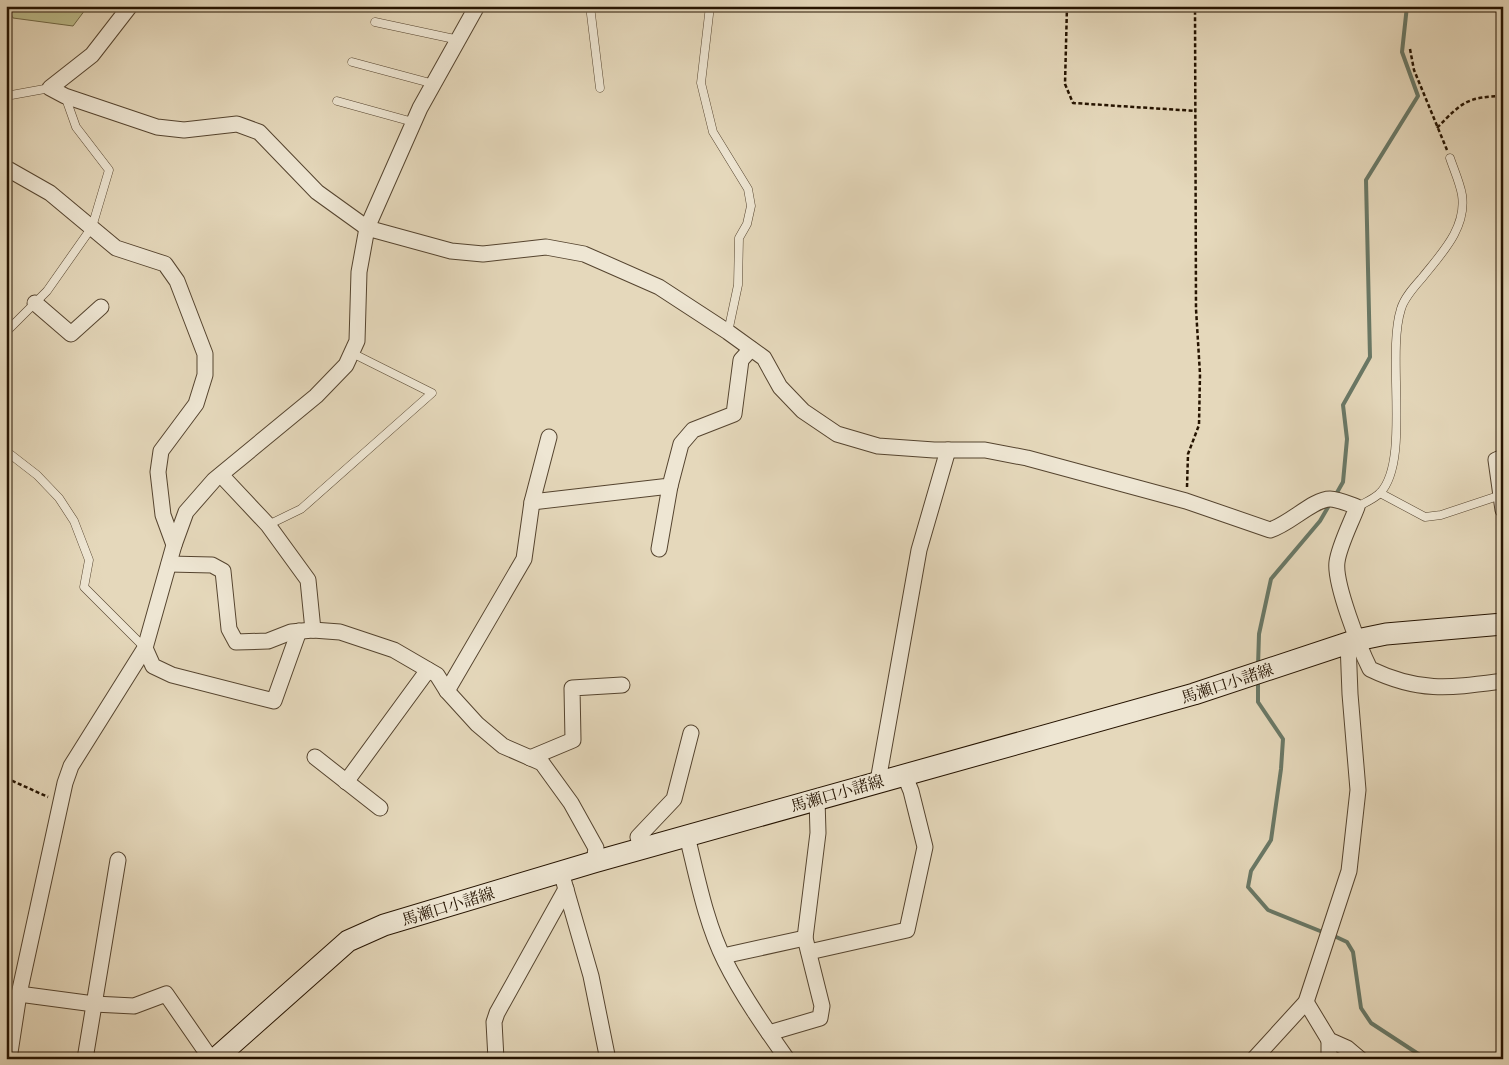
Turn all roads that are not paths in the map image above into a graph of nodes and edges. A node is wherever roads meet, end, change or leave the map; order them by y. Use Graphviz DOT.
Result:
graph roads {
  1 [pos="130,6"];
  2 [pos="477,6"];
  3 [pos="590,6"];
  4 [pos="710,6"];
  5 [pos="375,22"];
  6 [pos="459,40"];
  7 [pos="352,62"];
  8 [pos="434,84"];
  9 [pos="50,88"];
  10 [pos="600,88"];
  11 [pos="6,96"];
  12 [pos="65,96"];
  13 [pos="337,101"];
  14 [pos="413,122"];
  15 [pos="1450,158"];
  16 [pos="6,168"];
  17 [pos="92,228"];
  18 [pos="367,228"];
  19 [pos="35,303"];
  20 [pos="100,307"];
  21 [pos="6,332"];
  22 [pos="728,332"];
  23 [pos="751,349"];
  24 [pos="352,353"];
  25 [pos="549,437"];
  26 [pos="6,450"];
  27 [pos="948,450"];
  28 [pos="1503,457"];
  29 [pos="221,475"];
  30 [pos="670,486"];
  31 [pos="1380,493"];
  32 [pos="1501,494"];
  33 [pos="532,502"];
  34 [pos="1357,507"];
  35 [pos="1503,510"];
  36 [pos="268,525"];
  37 [pos="174,545"];
  38 [pos="659,549"];
  39 [pos="169,564"];
  40 [pos="1503,624"];
  41 [pos="306,631"];
  42 [pos="1352,641"];
  43 [pos="145,648"];
  44 [pos="428,670"];
  45 [pos="1503,681"];
  46 [pos="622,685"];
  47 [pos="447,691"];
  48 [pos="691,733"];
  49 [pos="315,757"];
  50 [pos="530,758"];
  51 [pos="904,774"];
  52 [pos="878,781"];
  53 [pos="346,782"];
  54 [pos="817,799"];
  55 [pos="380,808"];
  56 [pos="687,836"];
  57 [pos="641,848"];
  58 [pos="118,860"];
  59 [pos="594,862"];
  60 [pos="563,880"];
  61 [pos="807,945"];
  62 [pos="723,956"];
  63 [pos="18,994"];
  64 [pos="1306,1002"];
  65 [pos="94,1004"];
  66 [pos="769,1033"];
  67 [pos="1330,1040"];
  68 [pos="608,1055"];
  69 [pos="9,1059"];
  70 [pos="85,1059"];
  71 [pos="211,1059"];
  72 [pos="215,1059"];
  73 [pos="496,1059"];
  74 [pos="787,1059"];
  75 [pos="1254,1059"];
  76 [pos="1329,1059"];
  77 [pos="1360,1059"];
  1 -- 9 [label="street"];
  2 -- 6 [label="street"];
  3 -- 10 [label="lane"];
  4 -- 22 [label="lane"];
  5 -- 6 [label="lane"];
  6 -- 8 [label="street"];
  7 -- 8 [label="lane"];
  8 -- 14 [label="street"];
  9 -- 11 [label="lane"];
  9 -- 12 [label="street"];
  12 -- 17 [label="lane"];
  12 -- 18 [label="street"];
  13 -- 14 [label="lane"];
  14 -- 18 [label="street"];
  15 -- 31 [label="lane"];
  16 -- 17 [label="street"];
  17 -- 19 [label="lane"];
  17 -- 37 [label="street"];
  18 -- 22 [label="street"];
  18 -- 24 [label="street"];
  19 -- 20 [label="street"];
  19 -- 21 [label="lane"];
  22 -- 23 [label="street"];
  23 -- 27 [label="street"];
  23 -- 30 [label="street"];
  24 -- 29 [label="street"];
  24 -- 36 [label="lane"];
  25 -- 33 [label="street"];
  26 -- 43 [label="lane"];
  27 -- 34 [label="street"];
  27 -- 52 [label="street"];
  28 -- 32 [label="street"];
  29 -- 36 [label="street"];
  29 -- 37 [label="street"];
  30 -- 33 [label="street"];
  30 -- 38 [label="street"];
  31 -- 32 [label="lane"];
  31 -- 34 [label="lane"];
  32 -- 35 [label="street"];
  33 -- 47 [label="street"];
  34 -- 42 [label="street"];
  36 -- 41 [label="street"];
  37 -- 39 [label="street"];
  39 -- 41 [label="street"];
  39 -- 43 [label="street"];
  40 -- 42 [label="main road, 馬瀬口小諸線"];
  41 -- 43 [label="street"];
  41 -- 44 [label="street"];
  42 -- 45 [label="street"];
  42 -- 51 [label="main road, 馬瀬口小諸線"];
  42 -- 64 [label="street"];
  43 -- 63 [label="street"];
  44 -- 47 [label="street"];
  44 -- 53 [label="street"];
  46 -- 50 [label="street"];
  47 -- 50 [label="street"];
  48 -- 57 [label="street"];
  49 -- 53 [label="street"];
  50 -- 59 [label="street"];
  51 -- 52 [label="main road, 馬瀬口小諸線"];
  51 -- 61 [label="street"];
  52 -- 54 [label="main road, 馬瀬口小諸線"];
  53 -- 55 [label="street"];
  54 -- 56 [label="main road, 馬瀬口小諸線"];
  54 -- 61 [label="street"];
  56 -- 57 [label="main road, 馬瀬口小諸線"];
  56 -- 62 [label="street"];
  57 -- 59 [label="main road, 馬瀬口小諸線"];
  58 -- 65 [label="street"];
  59 -- 60 [label="main road, 馬瀬口小諸線"];
  60 -- 68 [label="street"];
  60 -- 72 [label="main road, 馬瀬口小諸線"];
  60 -- 73 [label="street"];
  61 -- 62 [label="street"];
  61 -- 66 [label="street"];
  62 -- 66 [label="street"];
  63 -- 65 [label="street"];
  63 -- 69 [label="street"];
  64 -- 67 [label="street"];
  64 -- 75 [label="street"];
  65 -- 70 [label="street"];
  65 -- 71 [label="street"];
  66 -- 74 [label="street"];
  67 -- 76 [label="street"];
  67 -- 77 [label="street"];
}
